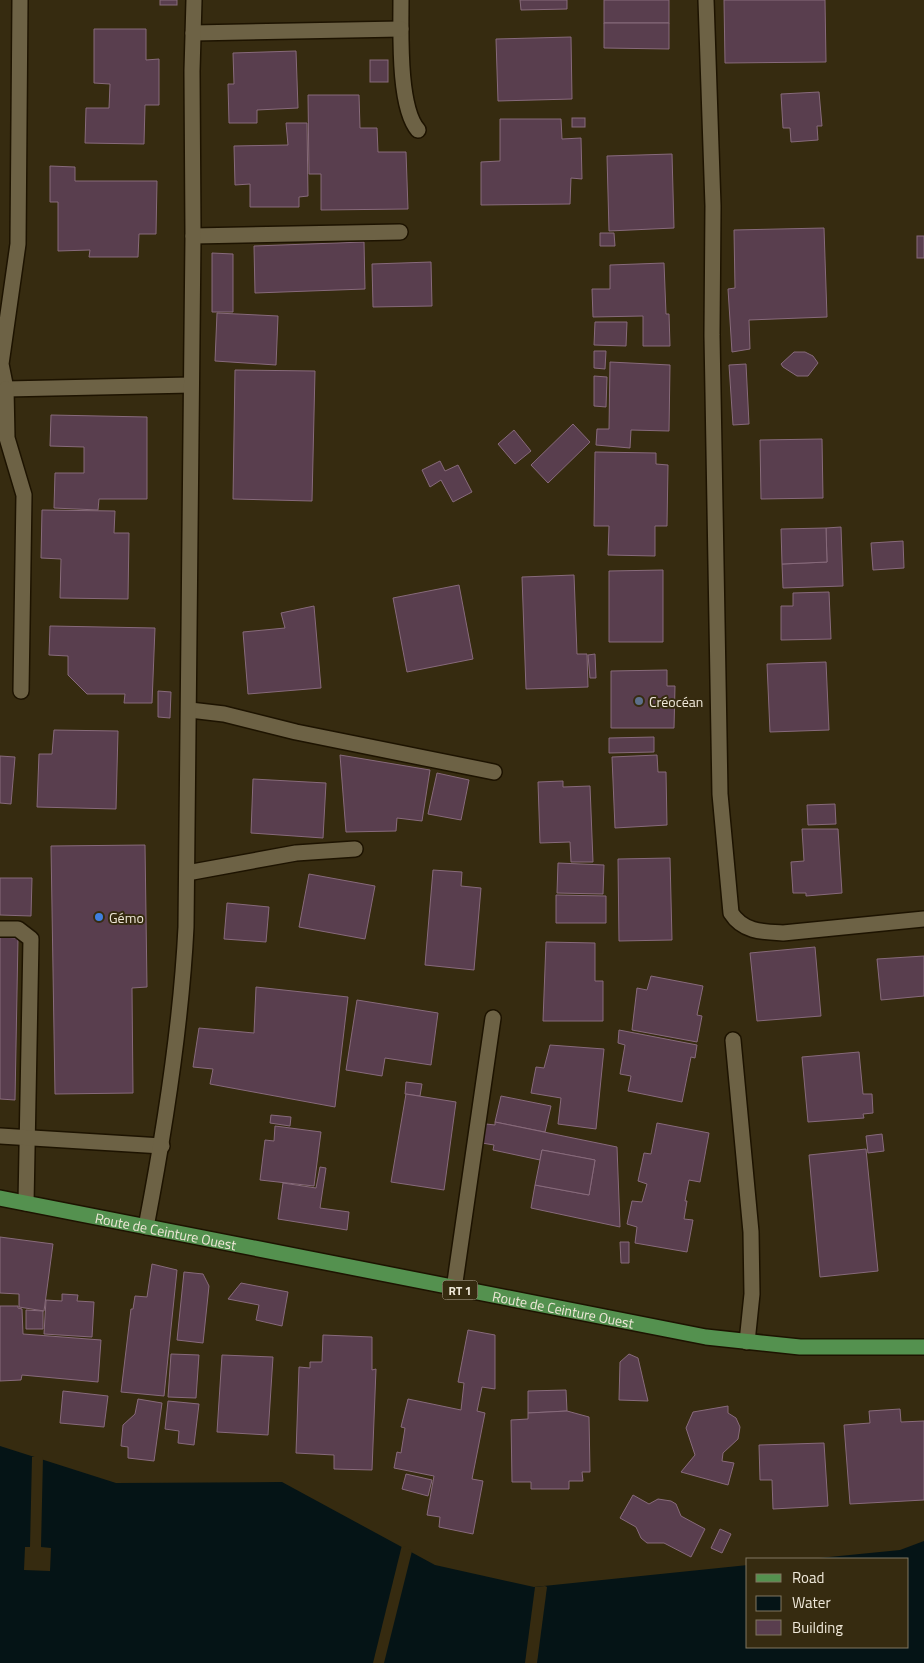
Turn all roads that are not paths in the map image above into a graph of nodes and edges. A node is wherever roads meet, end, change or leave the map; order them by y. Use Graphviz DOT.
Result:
graph roads {
  1 [pos="20,0"];
  2 [pos="194,0"];
  3 [pos="401,0"];
  4 [pos="706,0"];
  5 [pos="401,29"];
  6 [pos="193,33"];
  7 [pos="418,130"];
  8 [pos="400,232"];
  9 [pos="193,236"];
  10 [pos="191,385"];
  11 [pos="6,389"];
  12 [pos="21,692"];
  13 [pos="190,710"];
  14 [pos="494,772"];
  15 [pos="356,849"];
  16 [pos="187,872"];
  17 [pos="924,919"];
  18 [pos="0,930"];
  19 [pos="493,1018"];
  20 [pos="733,1040"];
  21 [pos="0,1136"];
  22 [pos="27,1138"];
  23 [pos="162,1146"];
  24 [pos="0,1198"];
  25 [pos="26,1203"];
  26 [pos="146,1227"];
  27 [pos="454,1289"];
  28 [pos="747,1342"];
  29 [pos="924,1347"];
  1 -- 11 [label="street"];
  2 -- 6 [label="street"];
  3 -- 5 [label="street"];
  4 -- 17 [label="street"];
  5 -- 6 [label="street"];
  5 -- 7 [label="street"];
  6 -- 9 [label="street"];
  8 -- 9 [label="street"];
  9 -- 10 [label="street"];
  10 -- 11 [label="street"];
  10 -- 13 [label="street"];
  11 -- 12 [label="street"];
  13 -- 14 [label="street"];
  13 -- 16 [label="street"];
  15 -- 16 [label="street"];
  16 -- 23 [label="street"];
  18 -- 22 [label="street"];
  19 -- 27 [label="street"];
  20 -- 28 [label="street"];
  21 -- 22 [label="street"];
  22 -- 23 [label="street"];
  22 -- 25 [label="street"];
  23 -- 26 [label="street"];
  24 -- 25 [label="main road, Route de Ceinture Ouest / RT 1"];
  25 -- 26 [label="main road, Route de Ceinture Ouest / RT 1"];
  26 -- 27 [label="main road, Route de Ceinture Ouest / RT 1"];
  27 -- 28 [label="main road, Route de Ceinture Ouest / RT 1"];
  28 -- 29 [label="main road, Route de Ceinture Ouest / RT 1"];
}
